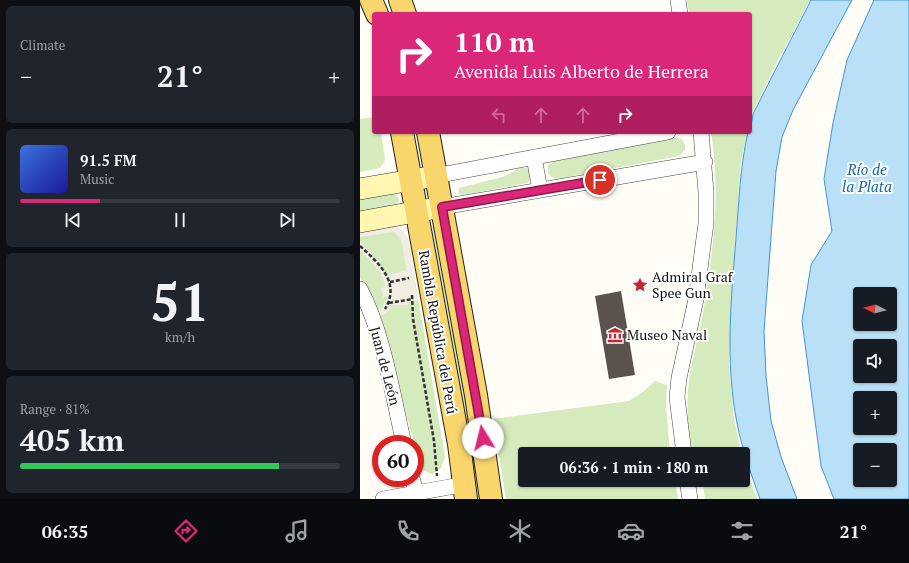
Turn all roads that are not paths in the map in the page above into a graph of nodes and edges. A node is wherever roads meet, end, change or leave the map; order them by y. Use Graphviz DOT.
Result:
graph roads {
  1 [pos="371,0"];
  2 [pos="400,0"];
  3 [pos="678,0"];
  4 [pos="376,12"];
  5 [pos="404,12"];
  6 [pos="680,12"];
  7 [pos="402,134"];
  8 [pos="428,134"];
  9 [pos="657,134"];
  10 [pos="701,134"];
  11 [pos="534,157"];
  12 [pos="705,162"];
  13 [pos="435,176"];
  14 [pos="411,180"];
  15 [pos="360,190"];
  16 [pos="540,190"];
  17 [pos="442,207"];
  18 [pos="416,212"];
  19 [pos="360,222"];
  20 [pos="360,289"];
  21 [pos="402,435"];
  22 [pos="683,447"];
  23 [pos="410,487"];
  24 [pos="424,487"];
  25 [pos="688,487"];
  26 [pos="466,492"];
  27 [pos="383,499"];
  28 [pos="491,499"];
  29 [pos="690,499"];
  1 -- 4 [label="main road"];
  2 -- 5 [label="main road"];
  3 -- 6 [label="street"];
  7 -- 14 [label="main road, Rambla República del Perú"];
  8 -- 13 [label="main road, Rambla República del Perú"];
  9 -- 11 [label="street"];
  10 -- 12 [label="street"];
  11 -- 13 [label="street"];
  11 -- 16 [label="street"];
  12 -- 16 [label="street"];
  12 -- 22 [label="street"];
  13 -- 14 [label="main road"];
  13 -- 17 [label="main road, Rambla República del Perú"];
  14 -- 15 [label="main road"];
  14 -- 18 [label="main road, Rambla República del Perú"];
  16 -- 17 [label="street"];
  17 -- 18 [label="main road"];
  17 -- 28 [label="main road, Rambla República del Perú"];
  18 -- 19 [label="main road"];
  18 -- 26 [label="main road, Rambla República del Perú"];
  20 -- 21 [label="street, Juan de León"];
  23 -- 27 [label="street"];
  24 -- 26 [label="street"];
  25 -- 29 [label="street"];
}
